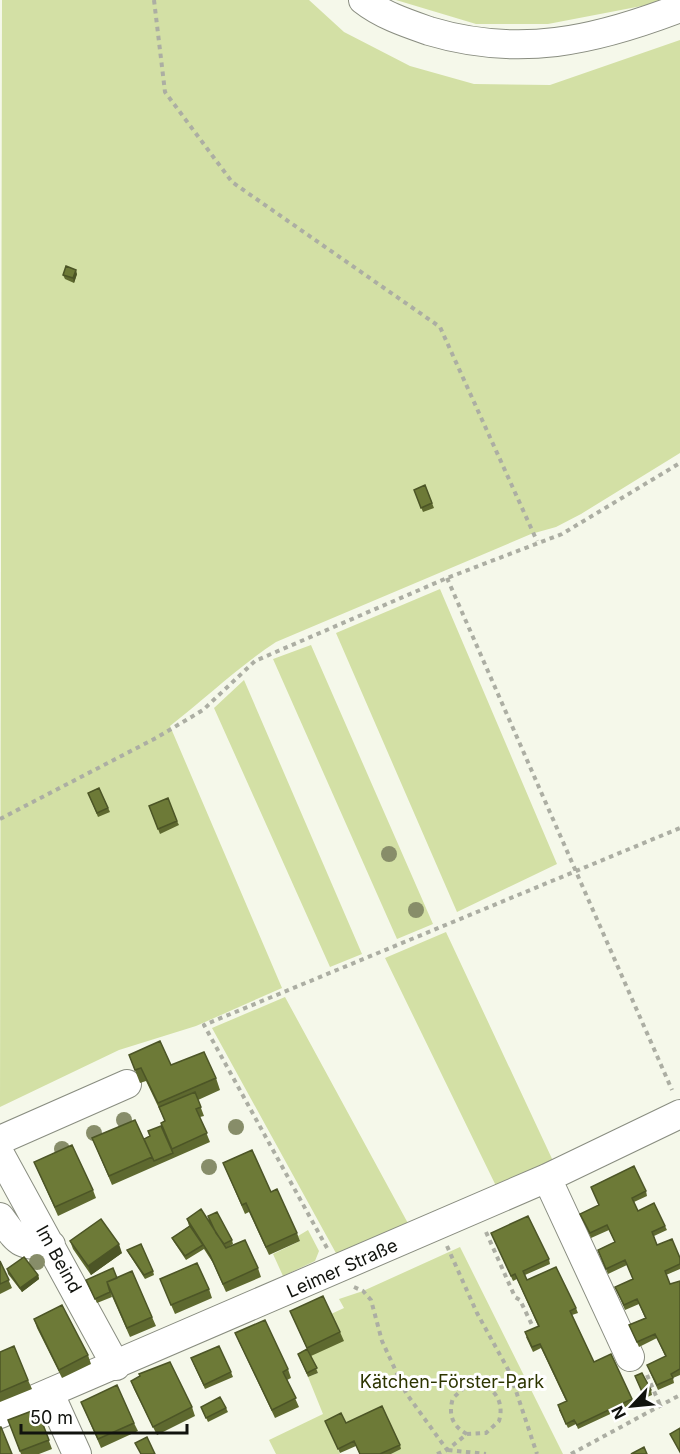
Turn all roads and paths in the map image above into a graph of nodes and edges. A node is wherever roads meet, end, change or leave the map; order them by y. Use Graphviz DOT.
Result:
graph roads {
  1 [pos="154,0"];
  2 [pos="363,0"];
  3 [pos="680,8"];
  4 [pos="680,463"];
  5 [pos="537,541"];
  6 [pos="447,578"];
  7 [pos="0,819"];
  8 [pos="680,828"];
  9 [pos="576,872"];
  10 [pos="127,1084"];
  11 [pos="676,1102"];
  12 [pos="0,1140"];
  13 [pos="0,1154"];
  14 [pos="547,1178"];
  15 [pos="475,1209"];
  16 [pos="0,1217"];
  17 [pos="437,1226"];
  18 [pos="51,1245"];
  19 [pos="338,1269"];
  20 [pos="533,1327"];
  21 [pos="630,1357"];
  22 [pos="116,1366"];
  23 [pos="51,1394"];
  24 [pos="680,1395"];
  25 [pos="0,1414"];
  26 [pos="467,1434"];
  27 [pos="449,1452"];
  28 [pos="77,1454"];
  29 [pos="436,1454"];
  30 [pos="486,1454"];
  31 [pos="537,1454"];
  32 [pos="571,1454"];
  1 -- 5 [label="path"];
  2 -- 3 [label="street"];
  4 -- 5 [label="path"];
  5 -- 6 [label="path"];
  6 -- 7 [label="path"];
  6 -- 9 [label="path"];
  8 -- 9 [label="path"];
  9 -- 11 [label="path"];
  9 -- 19 [label="path"];
  10 -- 12 [label="street"];
  11 -- 14 [label="street, Leimer Straße"];
  13 -- 18 [label="street, Im Beind"];
  14 -- 15 [label="street, Leimer Straße"];
  14 -- 21 [label="street"];
  15 -- 17 [label="street, Leimer Straße"];
  15 -- 20 [label="path"];
  16 -- 18 [label="street"];
  17 -- 19 [label="street, Leimer Straße"];
  17 -- 31 [label="path"];
  18 -- 22 [label="street, Im Beind"];
  19 -- 22 [label="street, Leimer Straße"];
  19 -- 27 [label="path"];
  22 -- 23 [label="street, Leimer Straße"];
  23 -- 25 [label="street, Leimer Straße"];
  23 -- 28 [label="street"];
  24 -- 32 [label="path"];
  26 -- 26 [label="path"];
  26 -- 27 [label="path"];
  27 -- 29 [label="path"];
  27 -- 30 [label="path"];
}
